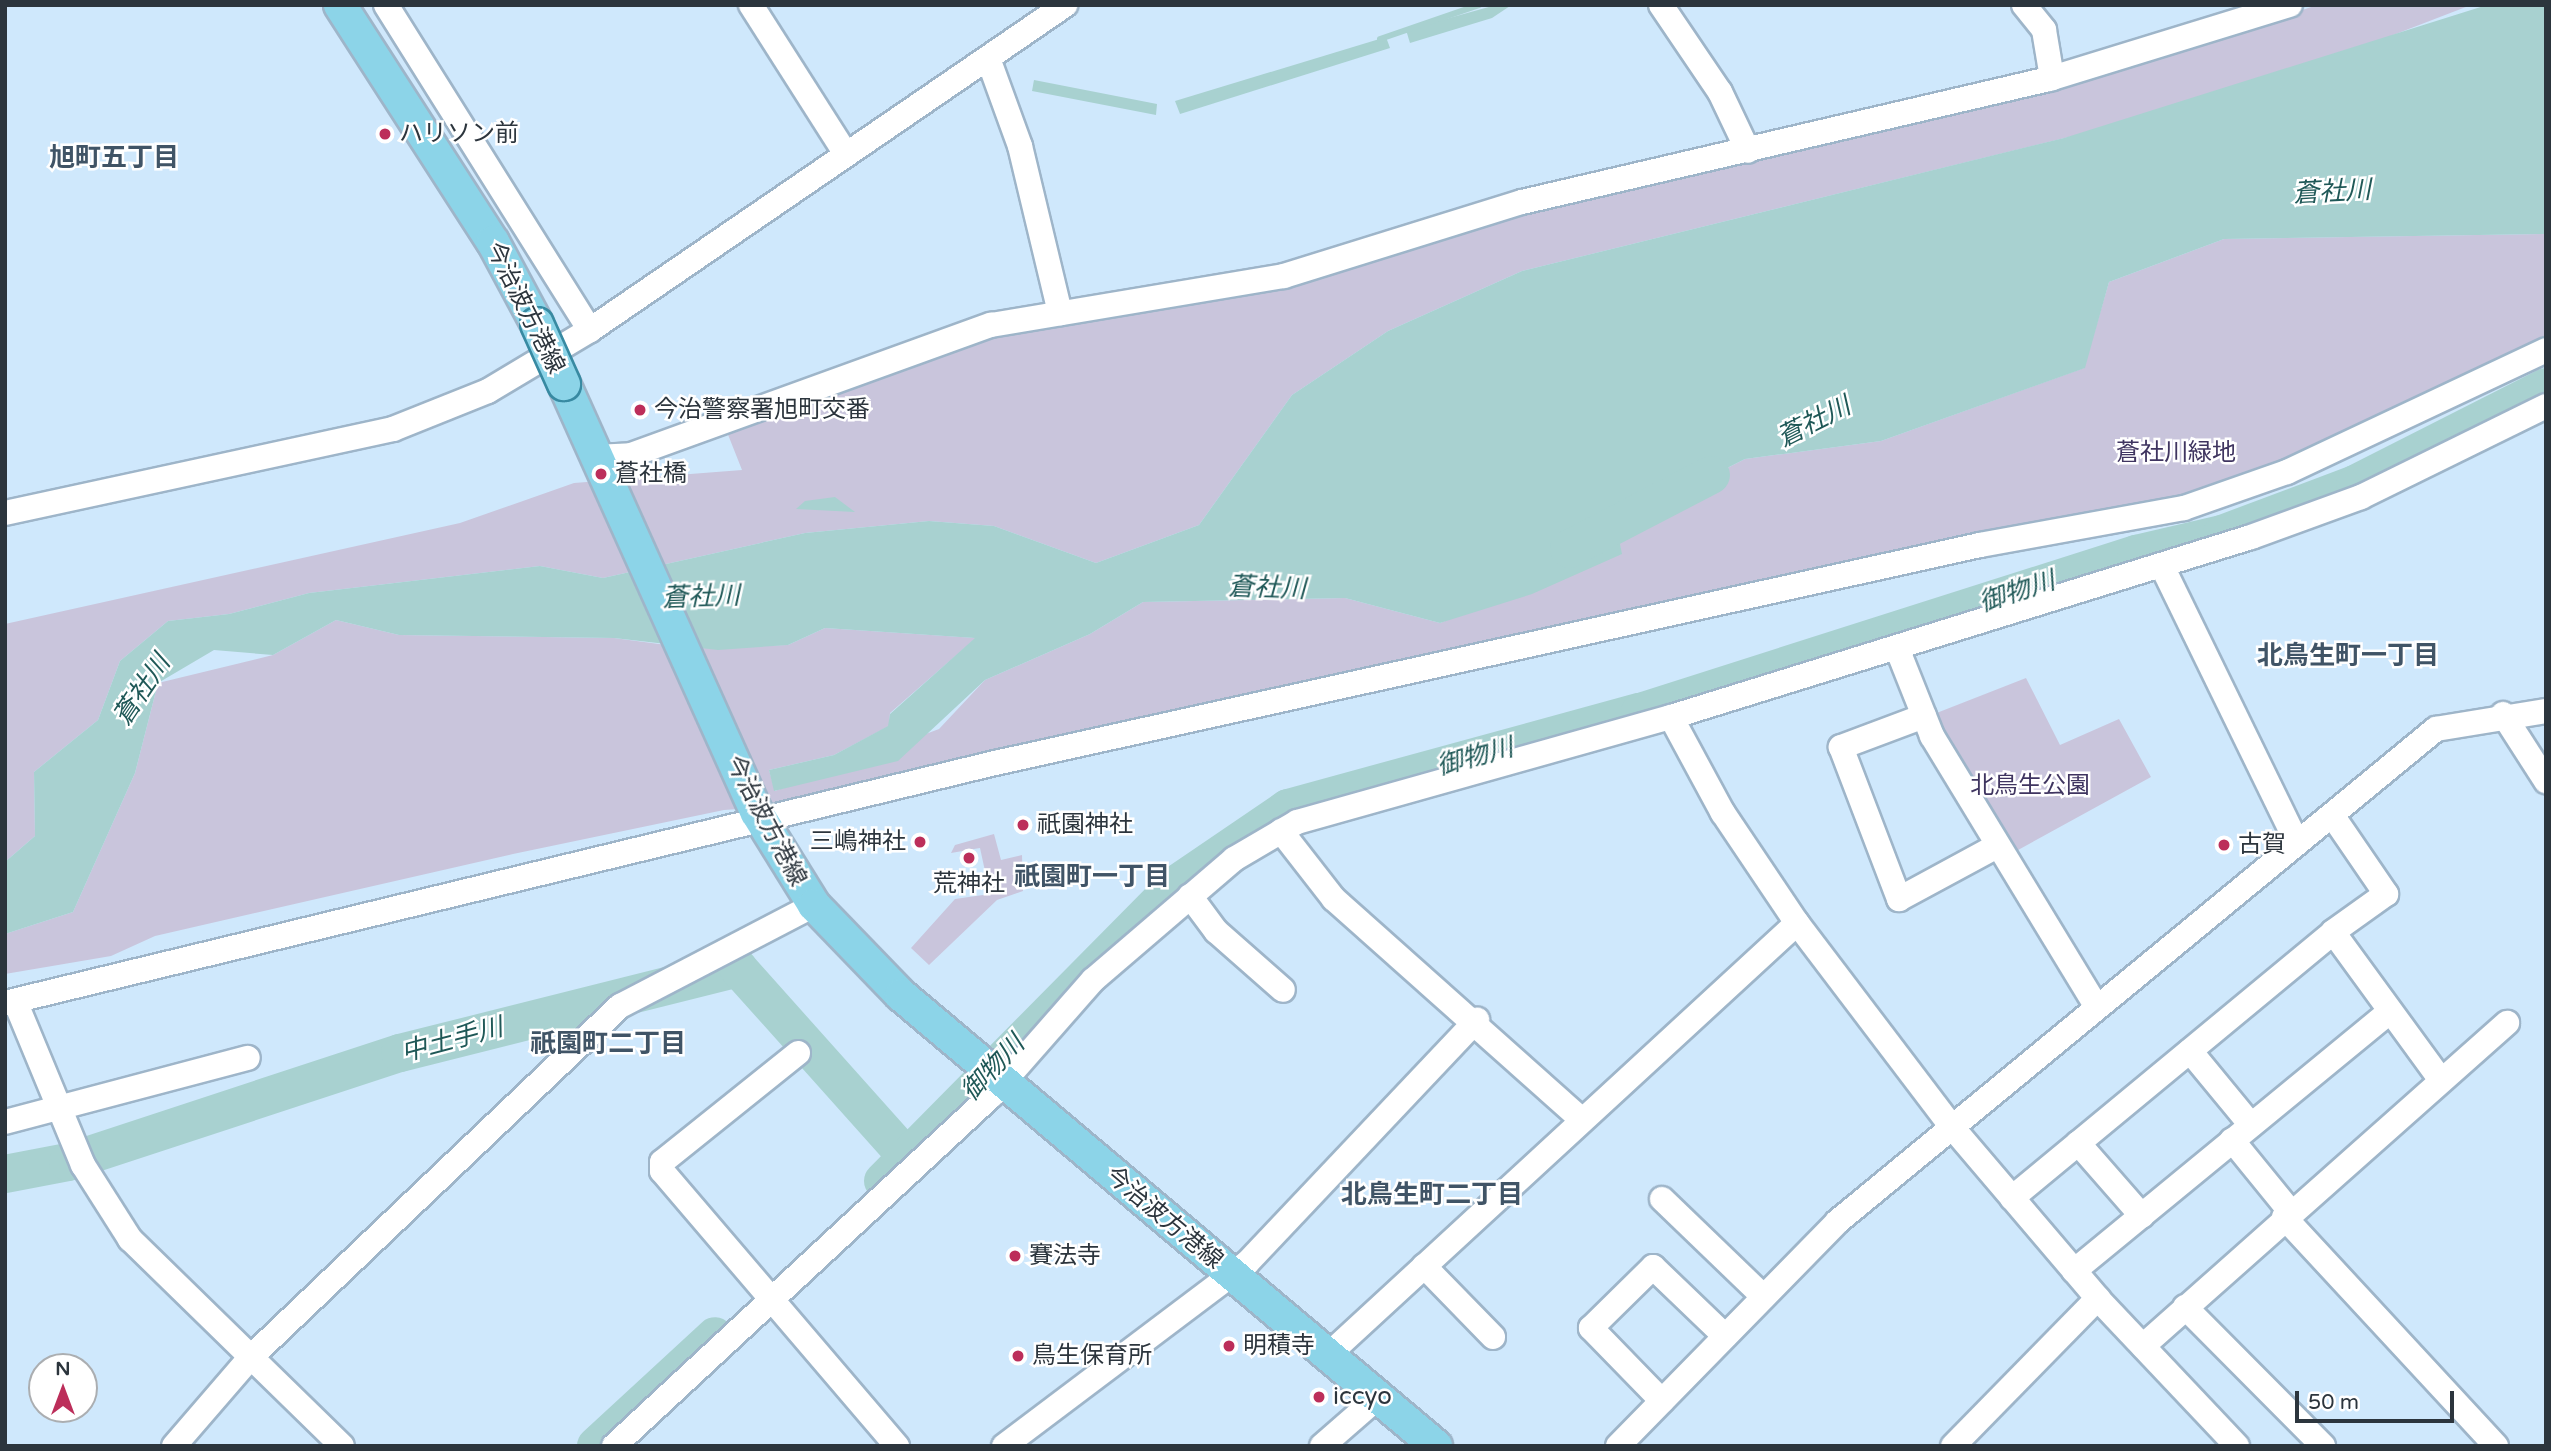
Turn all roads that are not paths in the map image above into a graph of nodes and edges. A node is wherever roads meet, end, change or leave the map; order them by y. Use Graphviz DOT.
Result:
graph roads {
  1 [pos="340,5"];
  2 [pos="386,5"];
  3 [pos="751,5"];
  4 [pos="1065,5"];
  5 [pos="1661,5"];
  6 [pos="2024,5"];
  7 [pos="2290,5"];
  8 [pos="988,58"];
  9 [pos="2052,78"];
  10 [pos="1748,151"];
  11 [pos="846,154"];
  12 [pos="1059,313"];
  13 [pos="590,330"];
  14 [pos="2546,350"];
  15 [pos="2546,406"];
  16 [pos="600,470"];
  17 [pos="5,513"];
  18 [pos="2162,566"];
  19 [pos="1897,648"];
  20 [pos="2546,711"];
  21 [pos="2503,713"];
  22 [pos="1924,716"];
  23 [pos="1671,717"];
  24 [pos="2546,780"];
  25 [pos="2332,815"];
  26 [pos="759,818"];
  27 [pos="1281,831"];
  28 [pos="2297,843"];
  29 [pos="1994,846"];
  30 [pos="1191,896"];
  31 [pos="814,905"];
  32 [pos="1797,923"];
  33 [pos="2333,932"];
  34 [pos="1283,990"];
  35 [pos="10,1002"];
  36 [pos="2097,1007"];
  37 [pos="2390,1011"];
  38 [pos="1477,1020"];
  39 [pos="2507,1023"];
  40 [pos="2190,1051"];
  41 [pos="799,1053"];
  42 [pos="248,1058"];
  43 [pos="2441,1080"];
  44 [pos="1001,1081"];
  45 [pos="60,1111"];
  46 [pos="1582,1120"];
  47 [pos="5,1122"];
  48 [pos="1952,1127"];
  49 [pos="2242,1133"];
  50 [pos="2078,1143"];
  51 [pos="2012,1198"];
  52 [pos="1661,1199"];
  53 [pos="2287,1214"];
  54 [pos="2142,1216"];
  55 [pos="1424,1266"];
  56 [pos="2074,1271"];
  57 [pos="1232,1275"];
  58 [pos="1764,1297"];
  59 [pos="2098,1298"];
  60 [pos="773,1301"];
  61 [pos="2185,1307"];
  62 [pos="1725,1336"];
  63 [pos="1493,1337"];
  64 [pos="2143,1346"];
  65 [pos="1327,1356"];
  66 [pos="250,1358"];
  67 [pos="1377,1398"];
  68 [pos="1661,1401"];
  69 [pos="174,1446"];
  70 [pos="342,1446"];
  71 [pos="614,1446"];
  72 [pos="897,1446"];
  73 [pos="1004,1446"];
  74 [pos="1322,1446"];
  75 [pos="1436,1446"];
  76 [pos="1618,1446"];
  77 [pos="1953,1446"];
  78 [pos="2237,1446"];
  79 [pos="2323,1446"];
  80 [pos="2496,1446"];
  1 -- 16 [label="main road, 今治波方港線, bridge"];
  2 -- 13 [label="street"];
  3 -- 11 [label="street"];
  4 -- 8 [label="street"];
  5 -- 10 [label="street"];
  6 -- 9 [label="street"];
  7 -- 9 [label="street"];
  8 -- 11 [label="street"];
  8 -- 12 [label="street"];
  9 -- 10 [label="street"];
  10 -- 12 [label="street"];
  11 -- 13 [label="street"];
  12 -- 16 [label="street"];
  13 -- 17 [label="street"];
  14 -- 26 [label="street"];
  15 -- 18 [label="street"];
  16 -- 26 [label="main road, 今治波方港線"];
  18 -- 19 [label="street"];
  18 -- 28 [label="street"];
  19 -- 22 [label="street"];
  19 -- 23 [label="street"];
  20 -- 21 [label="street"];
  21 -- 24 [label="street"];
  21 -- 25 [label="street"];
  22 -- 29 [label="street"];
  22 -- 29 [label="street"];
  23 -- 27 [label="street"];
  23 -- 32 [label="street"];
  25 -- 28 [label="street"];
  25 -- 33 [label="street"];
  26 -- 31 [label="main road, 今治波方港線"];
  26 -- 35 [label="street"];
  27 -- 30 [label="street"];
  27 -- 38 [label="street"];
  28 -- 36 [label="street"];
  29 -- 36 [label="street"];
  30 -- 34 [label="street"];
  30 -- 44 [label="street"];
  31 -- 44 [label="main road, 今治波方港線"];
  31 -- 66 [label="street"];
  32 -- 46 [label="street"];
  32 -- 48 [label="street"];
  33 -- 37 [label="street"];
  33 -- 40 [label="street"];
  35 -- 45 [label="street"];
  36 -- 48 [label="street"];
  37 -- 43 [label="street"];
  37 -- 49 [label="street"];
  38 -- 46 [label="street"];
  38 -- 57 [label="street"];
  39 -- 43 [label="street"];
  40 -- 49 [label="street"];
  40 -- 50 [label="street"];
  41 -- 60 [label="street"];
  42 -- 45 [label="street"];
  43 -- 53 [label="street"];
  44 -- 57 [label="main road, 今治波方港線"];
  44 -- 60 [label="street"];
  45 -- 47 [label="street"];
  45 -- 66 [label="street"];
  46 -- 55 [label="street"];
  48 -- 51 [label="street"];
  48 -- 58 [label="street"];
  49 -- 53 [label="street"];
  49 -- 54 [label="street"];
  50 -- 51 [label="street"];
  50 -- 54 [label="street"];
  51 -- 56 [label="street"];
  52 -- 58 [label="street"];
  53 -- 61 [label="street"];
  53 -- 80 [label="street"];
  54 -- 56 [label="street"];
  55 -- 63 [label="street"];
  55 -- 65 [label="street"];
  56 -- 59 [label="street"];
  57 -- 65 [label="main road, 今治波方港線"];
  57 -- 73 [label="street"];
  58 -- 62 [label="street"];
  59 -- 64 [label="street"];
  59 -- 77 [label="street"];
  60 -- 71 [label="street"];
  60 -- 72 [label="street"];
  61 -- 64 [label="street"];
  61 -- 79 [label="street"];
  62 -- 68 [label="street"];
  62 -- 68 [label="street"];
  64 -- 78 [label="street"];
  65 -- 67 [label="main road, 今治波方港線"];
  66 -- 69 [label="street"];
  66 -- 70 [label="street"];
  67 -- 74 [label="street"];
  67 -- 75 [label="main road, 今治波方港線"];
  68 -- 76 [label="street"];
}
